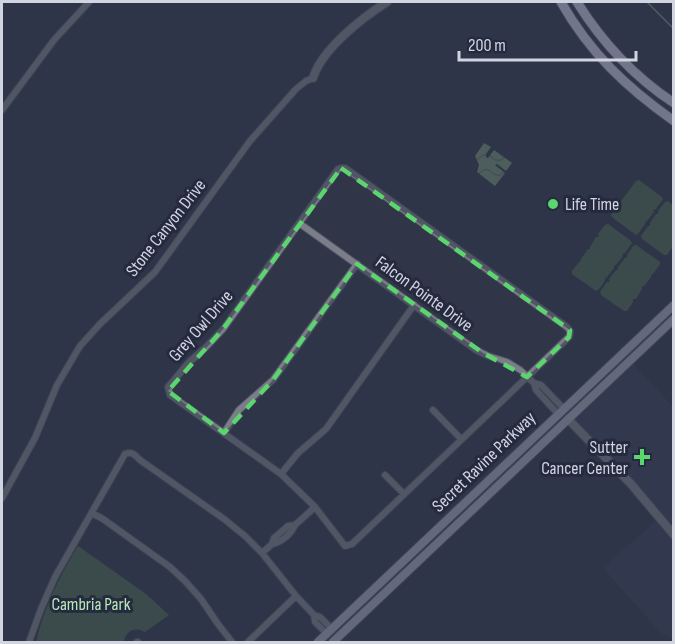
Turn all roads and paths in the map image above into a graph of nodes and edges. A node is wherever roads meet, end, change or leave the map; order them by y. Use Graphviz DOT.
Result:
graph roads {
  1 [pos="89,2"];
  2 [pos="387,2"];
  3 [pos="561,2"];
  4 [pos="577,2"];
  5 [pos="313,78"];
  6 [pos="674,102"];
  7 [pos="2,110"];
  8 [pos="674,121"];
  9 [pos="299,223"];
  10 [pos="357,264"];
  11 [pos="414,305"];
  12 [pos="674,305"];
  13 [pos="674,319"];
  14 [pos="527,377"];
  15 [pos="433,410"];
  16 [pos="561,411"];
  17 [pos="567,419"];
  18 [pos="224,433"];
  19 [pos="461,439"];
  20 [pos="281,474"];
  21 [pos="385,475"];
  22 [pos="404,494"];
  23 [pos="2,498"];
  24 [pos="315,507"];
  25 [pos="92,513"];
  26 [pos="674,535"];
  27 [pos="262,553"];
  28 [pos="296,597"];
  29 [pos="329,632"];
  30 [pos="335,640"];
  31 [pos="29,642"];
  32 [pos="232,642"];
  33 [pos="248,642"];
  34 [pos="318,642"];
  1 -- 7 [label="street"];
  2 -- 5 [label="street, Stone Canyon Drive"];
  3 -- 8 [label="main road"];
  4 -- 6 [label="main road"];
  5 -- 23 [label="street, Stone Canyon Drive"];
  9 -- 10 [label="street, Falcon Pointe Drive"];
  9 -- 14 [label="street, Grey Owl Drive"];
  9 -- 18 [label="street, Grey Owl Drive"];
  10 -- 11 [label="street, Falcon Pointe Drive"];
  10 -- 18 [label="street"];
  11 -- 14 [label="street, Falcon Pointe Drive"];
  11 -- 20 [label="street"];
  12 -- 16 [label="main road, Secret Ravine Parkway"];
  13 -- 17 [label="main road, Secret Ravine Parkway"];
  14 -- 16 [label="street, Falcon Pointe Drive"];
  14 -- 19 [label="street, Grey Owl Drive"];
  15 -- 19 [label="street"];
  16 -- 17 [label="main road"];
  16 -- 29 [label="main road, Secret Ravine Parkway"];
  17 -- 26 [label="street"];
  17 -- 30 [label="main road, Secret Ravine Parkway"];
  18 -- 20 [label="street, Grey Owl Drive"];
  19 -- 22 [label="street, Grey Owl Drive"];
  20 -- 24 [label="street, Grey Owl Drive"];
  21 -- 22 [label="street"];
  22 -- 24 [label="street, Grey Owl Drive"];
  24 -- 27 [label="street"];
  25 -- 27 [label="street"];
  25 -- 31 [label="street"];
  25 -- 32 [label="street"];
  27 -- 28 [label="street"];
  28 -- 29 [label="street"];
  28 -- 33 [label="street"];
  29 -- 30 [label="main road"];
  29 -- 34 [label="main road, Secret Ravine Parkway"];
}
